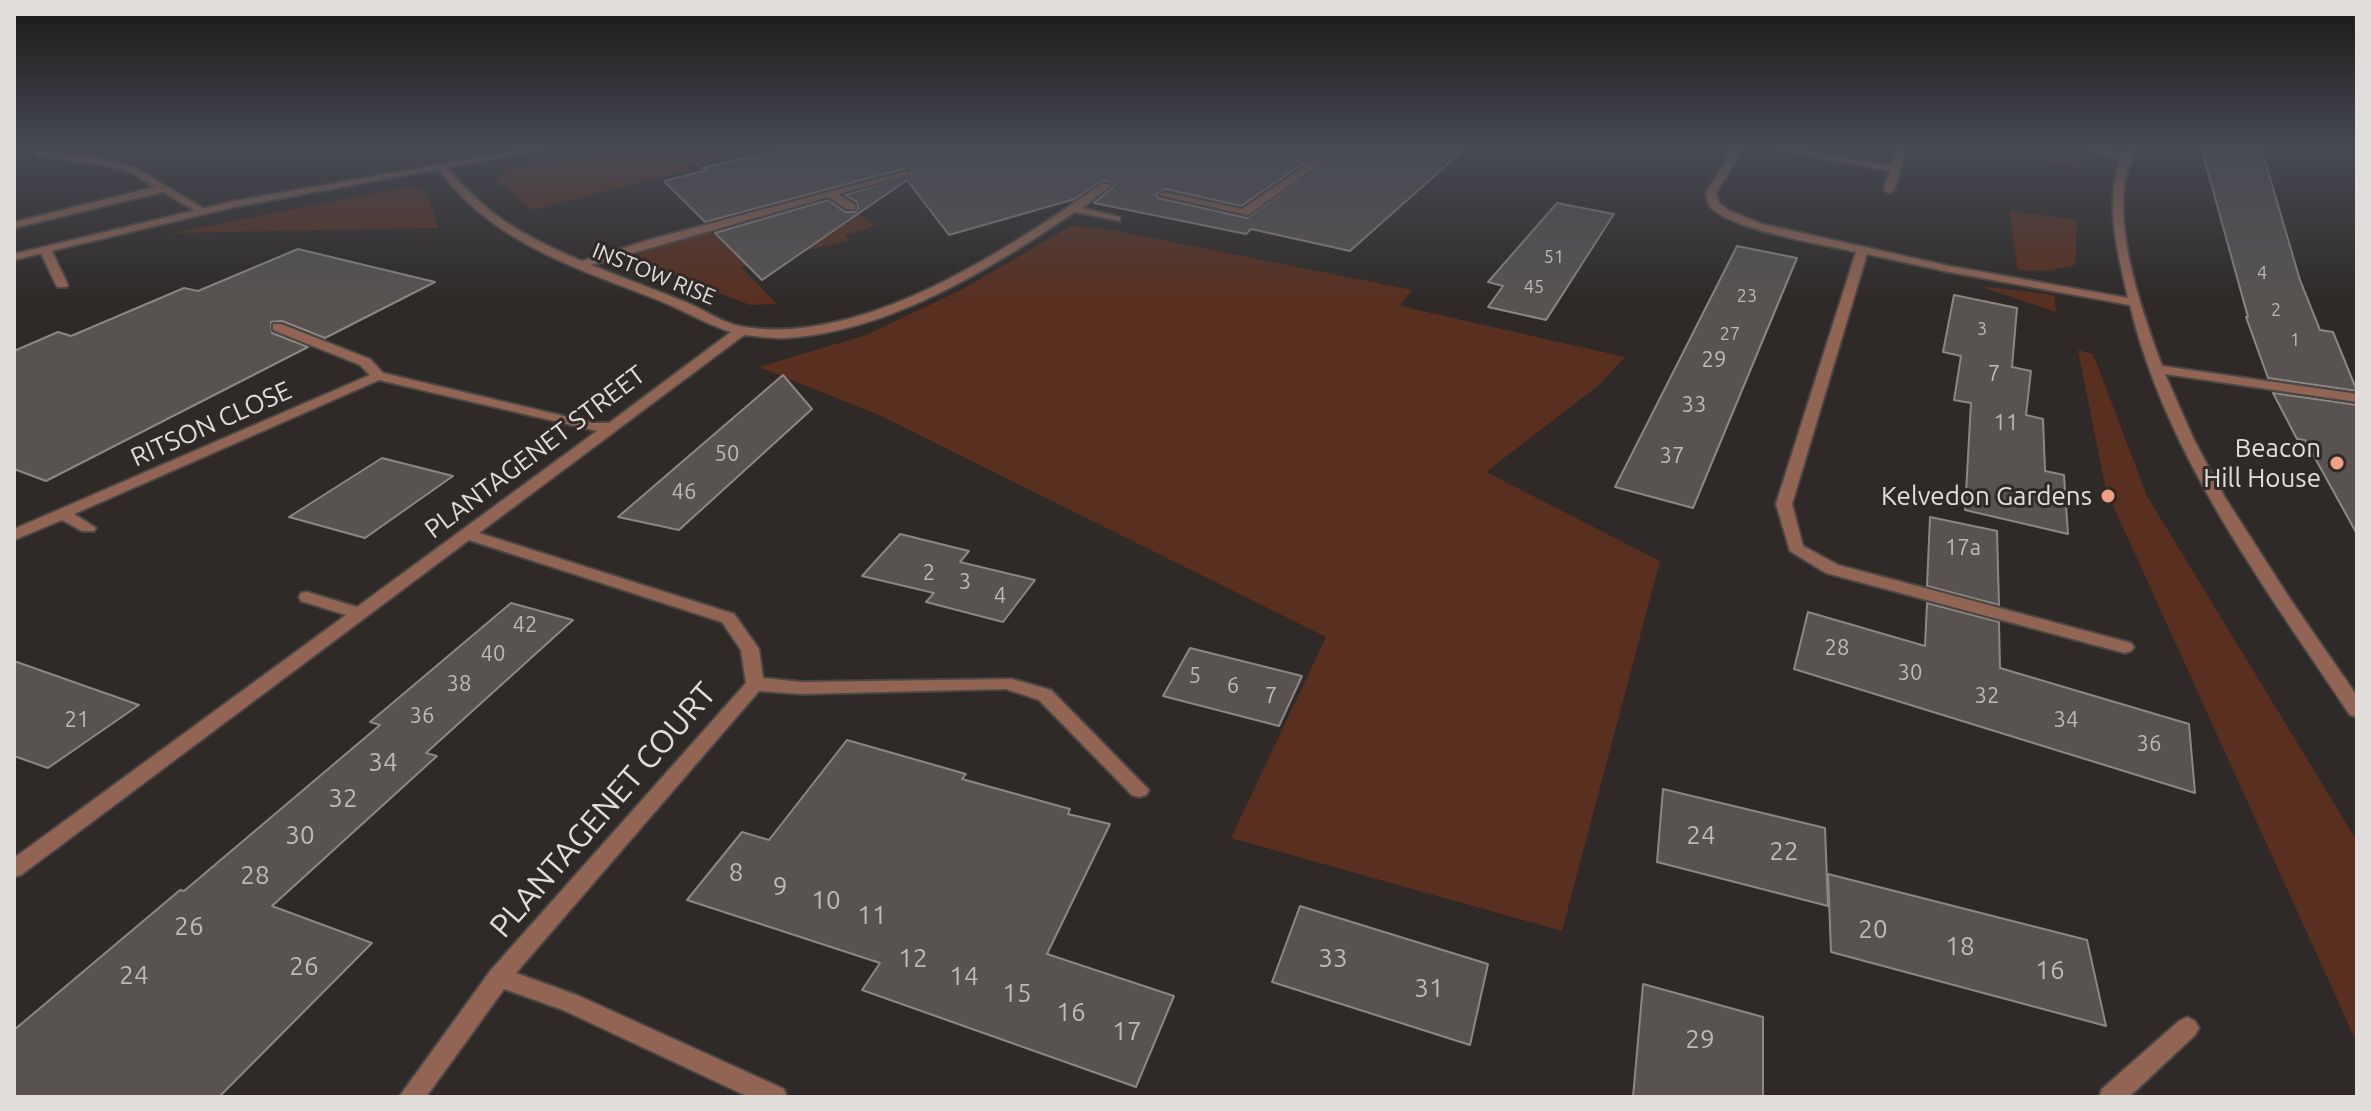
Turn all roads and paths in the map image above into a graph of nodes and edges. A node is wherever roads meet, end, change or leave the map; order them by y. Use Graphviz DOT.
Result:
graph roads {
  1 [pos="121,199"];
  2 [pos="183,199"];
  3 [pos="268,199"];
  4 [pos="474,199"];
  5 [pos="808,199"];
  6 [pos="838,199"];
  7 [pos="1088,199"];
  8 [pos="1181,199"];
  9 [pos="1264,199"];
  10 [pos="1713,199"];
  11 [pos="2116,199"];
  12 [pos="851,207"];
  13 [pos="1074,209"];
  14 [pos="203,211"];
  15 [pos="1116,219"];
  16 [pos="14,225"];
  17 [pos="45,249"];
  18 [pos="1862,251"];
  19 [pos="14,257"];
  20 [pos="581,266"];
  21 [pos="62,285"];
  22 [pos="2133,302"];
  23 [pos="277,327"];
  24 [pos="741,331"];
  25 [pos="2156,369"];
  26 [pos="378,376"];
  27 [pos="2357,398"];
  28 [pos="613,427"];
  29 [pos="64,515"];
  30 [pos="88,528"];
  31 [pos="14,535"];
  32 [pos="470,535"];
  33 [pos="307,597"];
  34 [pos="358,613"];
  35 [pos="2125,647"];
  36 [pos="755,684"];
  37 [pos="2357,710"];
  38 [pos="1139,790"];
  39 [pos="14,869"];
  40 [pos="499,977"];
  41 [pos="2187,1028"];
  42 [pos="411,1097"];
  43 [pos="775,1097"];
  44 [pos="2111,1097"];
  1 -- 16 [label="street"];
  2 -- 14 [label="street"];
  3 -- 14 [label="street"];
  4 -- 20 [label="street, INSTOW RISE"];
  5 -- 20 [label="street"];
  6 -- 12 [label="street"];
  7 -- 13 [label="street, INSTOW RISE"];
  8 -- 9 [label="street"];
  10 -- 18 [label="street"];
  11 -- 22 [label="street"];
  13 -- 15 [label="street"];
  13 -- 24 [label="street, INSTOW RISE"];
  14 -- 17 [label="street"];
  17 -- 19 [label="street"];
  17 -- 21 [label="street"];
  18 -- 22 [label="street"];
  18 -- 35 [label="street"];
  20 -- 24 [label="street, INSTOW RISE"];
  22 -- 25 [label="street"];
  23 -- 26 [label="street"];
  24 -- 28 [label="street, PLANTAGENET STREET"];
  25 -- 27 [label="street"];
  25 -- 37 [label="street"];
  26 -- 28 [label="street"];
  26 -- 29 [label="street, RITSON CLOSE"];
  28 -- 32 [label="street, PLANTAGENET STREET"];
  29 -- 30 [label="street"];
  29 -- 31 [label="street, RITSON CLOSE"];
  32 -- 34 [label="street, PLANTAGENET STREET"];
  32 -- 36 [label="street, PLANTAGENET COURT"];
  33 -- 34 [label="street"];
  34 -- 39 [label="street, PLANTAGENET STREET"];
  36 -- 38 [label="street, PLANTAGENET COURT"];
  36 -- 40 [label="street, PLANTAGENET COURT"];
  40 -- 42 [label="street, PLANTAGENET COURT"];
  40 -- 43 [label="street, PLANTAGENET COURT"];
  41 -- 44 [label="street"];
}
